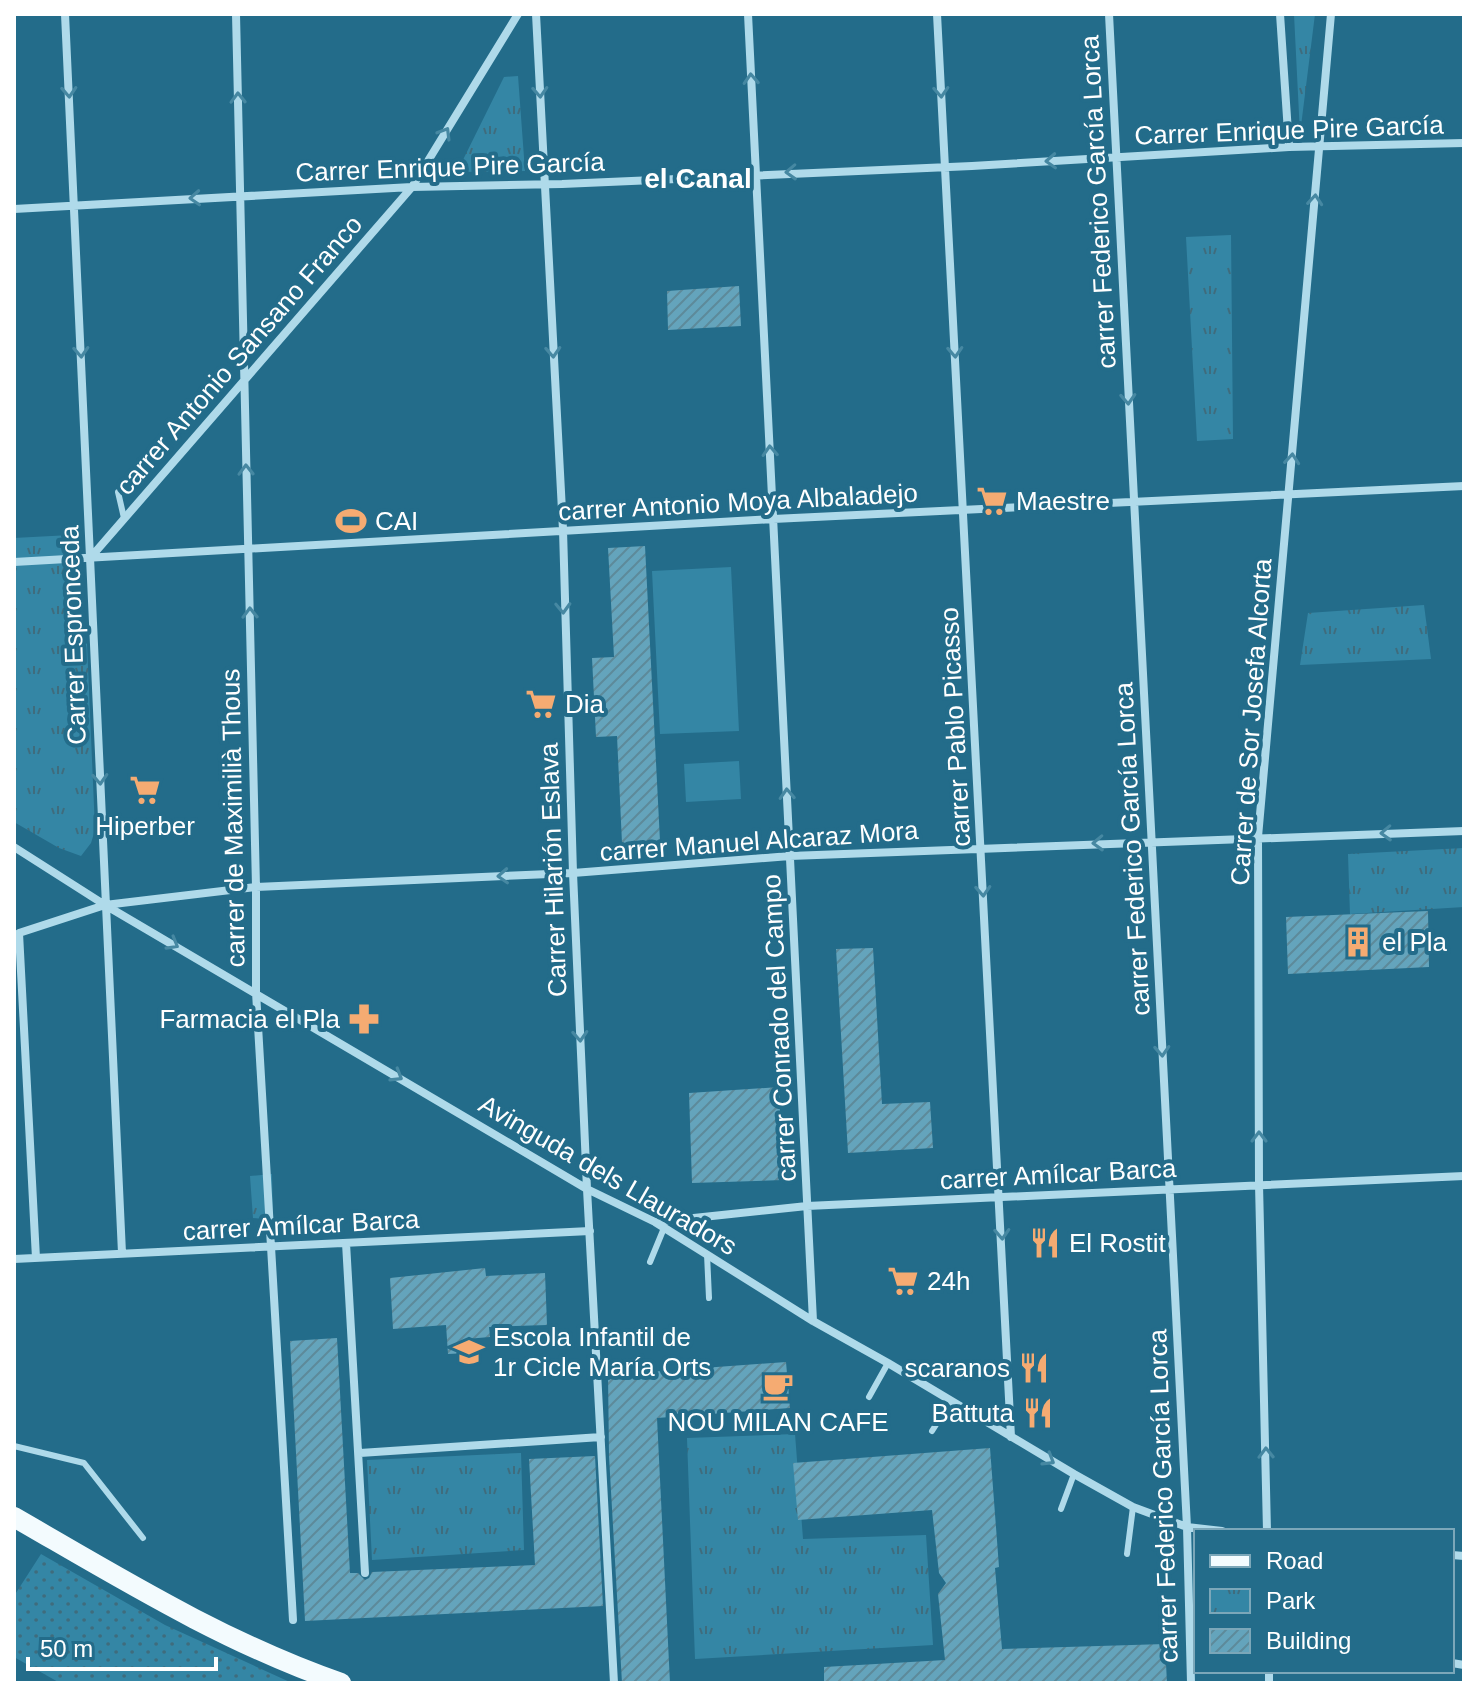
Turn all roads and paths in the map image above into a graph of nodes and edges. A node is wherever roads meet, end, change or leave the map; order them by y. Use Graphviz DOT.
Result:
graph roads {
  1 [pos="65,14"];
  2 [pos="236,14"];
  3 [pos="518,14"];
  4 [pos="536,14"];
  5 [pos="748,14"];
  6 [pos="937,14"];
  7 [pos="1109,14"];
  8 [pos="1280,14"];
  9 [pos="1331,14"];
  10 [pos="1464,143"];
  11 [pos="1289,147"];
  12 [pos="1319,147"];
  13 [pos="1116,158"];
  14 [pos="945,167"];
  15 [pos="756,174"];
  16 [pos="545,184"];
  17 [pos="412,187"];
  18 [pos="240,196"];
  19 [pos="74,205"];
  20 [pos="14,209"];
  21 [pos="244,380"];
  22 [pos="1464,486"];
  23 [pos="118,492"];
  24 [pos="1288,495"];
  25 [pos="1134,503"];
  26 [pos="964,510"];
  27 [pos="124,518"];
  28 [pos="773,519"];
  29 [pos="563,530"];
  30 [pos="248,548"];
  31 [pos="90,558"];
  32 [pos="14,562"];
  33 [pos="1464,831"];
  34 [pos="1258,837"];
  35 [pos="1151,841"];
  36 [pos="14,847"];
  37 [pos="981,848"];
  38 [pos="790,856"];
  39 [pos="573,873"];
  40 [pos="256,887"];
  41 [pos="105,905"];
  42 [pos="256,992"];
  43 [pos="1464,1176"];
  44 [pos="1259,1184"];
  45 [pos="587,1189"];
  46 [pos="1169,1189"];
  47 [pos="1000,1197"];
  48 [pos="807,1206"];
  49 [pos="655,1222"];
  50 [pos="664,1228"];
  51 [pos="590,1231"];
  52 [pos="346,1243"];
  53 [pos="271,1247"];
  54 [pos="122,1253"];
  55 [pos="707,1254"];
  56 [pos="36,1258"];
  57 [pos="14,1259"];
  58 [pos="650,1262"];
  59 [pos="709,1298"];
  60 [pos="813,1321"];
  61 [pos="888,1363"];
  62 [pos="869,1397"];
  63 [pos="951,1401"];
  64 [pos="932,1431"];
  65 [pos="601,1437"];
  66 [pos="1011,1437"];
  67 [pos="14,1446"];
  68 [pos="360,1453"];
  69 [pos="1074,1474"];
  70 [pos="1133,1507"];
  71 [pos="1061,1509"];
  72 [pos="14,1517"];
  73 [pos="1187,1527"];
  74 [pos="1204,1529"];
  75 [pos="1267,1529"];
  76 [pos="143,1538"];
  77 [pos="1127,1554"];
  78 [pos="365,1573"];
  79 [pos="293,1620"];
  80 [pos="341,1683"];
  81 [pos="614,1683"];
  82 [pos="1191,1683"];
  1 -- 19 [label="street, Carrer Espronceda, one-way"];
  18 -- 2 [label="street, carrer de Maximilià Thous, one-way"];
  17 -- 3 [label="street, carrer Antonio Sansano Franco, one-way"];
  4 -- 16 [label="street, Carrer Hilarión Eslava, one-way"];
  15 -- 5 [label="street, carrer Conrado del Campo, one-way"];
  6 -- 14 [label="street, carrer Pablo Picasso, one-way"];
  7 -- 13 [label="street, carrer Federico García Lorca"];
  8 -- 11 [label="street"];
  9 -- 12 [label="street, Carrer de Sor Josefa Alcorta"];
  10 -- 12 [label="street, Carrer Enrique Pire García"];
  11 -- 12 [label="street, Carrer Enrique Pire García"];
  11 -- 13 [label="street, Carrer Enrique Pire García"];
  24 -- 12 [label="street, Carrer de Sor Josefa Alcorta, one-way"];
  13 -- 14 [label="street, Carrer Enrique Pire García, one-way"];
  13 -- 25 [label="street, carrer Federico García Lorca, one-way"];
  14 -- 15 [label="street, Carrer Enrique Pire García, one-way"];
  14 -- 26 [label="street, carrer Pablo Picasso, one-way"];
  15 -- 16 [label="street, Carrer Enrique Pire García"];
  28 -- 15 [label="street, carrer Conrado del Campo, one-way"];
  16 -- 17 [label="street, Carrer Enrique Pire García"];
  16 -- 29 [label="street, Carrer Hilarión Eslava, one-way"];
  17 -- 18 [label="street, Carrer Enrique Pire García"];
  17 -- 21 [label="street, carrer Antonio Sansano Franco"];
  18 -- 19 [label="street, Carrer Enrique Pire García, one-way"];
  18 -- 21 [label="street, carrer de Maximilià Thous"];
  19 -- 20 [label="street, Carrer Enrique Pire García"];
  19 -- 31 [label="street, Carrer Espronceda, one-way"];
  21 -- 27 [label="street, carrer Antonio Sansano Franco"];
  30 -- 21 [label="street, carrer de Maximilià Thous, one-way"];
  22 -- 24 [label="street, carrer Antonio Moya Albaladejo"];
  23 -- 27 [label="lane"];
  24 -- 25 [label="street, carrer Antonio Moya Albaladejo"];
  24 -- 34 [label="street, Carrer de Sor Josefa Alcorta"];
  25 -- 26 [label="street, carrer Antonio Moya Albaladejo"];
  25 -- 35 [label="street, carrer Federico García Lorca"];
  26 -- 28 [label="street, carrer Antonio Moya Albaladejo"];
  26 -- 37 [label="street, carrer Pablo Picasso"];
  27 -- 31 [label="street, carrer Antonio Sansano Franco"];
  28 -- 29 [label="street, carrer Antonio Moya Albaladejo"];
  38 -- 28 [label="street, carrer Conrado del Campo, one-way"];
  29 -- 30 [label="street, carrer Antonio Moya Albaladejo"];
  29 -- 39 [label="street, Carrer Hilarión Eslava, one-way"];
  30 -- 31 [label="street, carrer Antonio Moya Albaladejo"];
  40 -- 30 [label="street, carrer de Maximilià Thous, one-way"];
  31 -- 32 [label="street, carrer Antonio Moya Albaladejo"];
  31 -- 41 [label="street, Carrer Espronceda, one-way"];
  33 -- 34 [label="street, carrer Manuel Alcaraz Mora, one-way"];
  34 -- 35 [label="street, carrer Manuel Alcaraz Mora"];
  44 -- 34 [label="street, Carrer de Sor Josefa Alcorta, one-way"];
  35 -- 37 [label="street, carrer Manuel Alcaraz Mora, one-way"];
  35 -- 46 [label="street, carrer Federico García Lorca, one-way"];
  36 -- 41 [label="street, Avinguda dels Llauradors"];
  37 -- 38 [label="street, carrer Manuel Alcaraz Mora"];
  37 -- 47 [label="street, carrer Pablo Picasso, one-way"];
  38 -- 39 [label="street, carrer Manuel Alcaraz Mora"];
  38 -- 48 [label="street, carrer Conrado del Campo"];
  39 -- 40 [label="street, carrer Manuel Alcaraz Mora, one-way"];
  39 -- 45 [label="street, Carrer Hilarión Eslava, one-way"];
  40 -- 41 [label="street, carrer Manuel Alcaraz Mora"];
  40 -- 42 [label="street, carrer de Maximilià Thous"];
  41 -- 42 [label="street, Avinguda dels Llauradors, one-way"];
  41 -- 54 [label="street, Carrer Espronceda"];
  41 -- 56 [label="street, carrer Manuel Alcaraz Mora"];
  42 -- 45 [label="street, Avinguda dels Llauradors, one-way"];
  42 -- 53 [label="street, carrer de Maximilià Thous"];
  43 -- 44 [label="street, carrer Amílcar Barca"];
  44 -- 46 [label="street, carrer Amílcar Barca"];
  75 -- 44 [label="street, Carrer de Sor Josefa Alcorta, one-way"];
  45 -- 49 [label="street, Avinguda dels Llauradors"];
  45 -- 51 [label="street, Carrer Hilarión Eslava"];
  46 -- 47 [label="street, carrer Amílcar Barca"];
  46 -- 73 [label="street, carrer Federico García Lorca"];
  47 -- 48 [label="street, carrer Amílcar Barca"];
  47 -- 66 [label="street, carrer Pablo Picasso, one-way"];
  48 -- 49 [label="street, carrer Amílcar Barca"];
  48 -- 60 [label="street, carrer Conrado del Campo"];
  49 -- 50 [label="street, Avinguda dels Llauradors"];
  50 -- 55 [label="street, Avinguda dels Llauradors"];
  50 -- 58 [label="lane"];
  51 -- 52 [label="street, carrer Amílcar Barca"];
  51 -- 65 [label="street, Carrer Hilarión Eslava"];
  52 -- 53 [label="street, carrer Amílcar Barca"];
  52 -- 68 [label="street"];
  53 -- 54 [label="street, carrer Amílcar Barca"];
  53 -- 79 [label="street, carrer de Maximilià Thous"];
  54 -- 56 [label="street, carrer Amílcar Barca"];
  55 -- 59 [label="lane"];
  55 -- 60 [label="street, Avinguda dels Llauradors"];
  56 -- 57 [label="street, carrer Amílcar Barca"];
  60 -- 61 [label="street, Avinguda dels Llauradors"];
  61 -- 62 [label="lane"];
  61 -- 63 [label="street, Avinguda dels Llauradors"];
  63 -- 64 [label="lane"];
  63 -- 66 [label="street, Avinguda dels Llauradors"];
  65 -- 68 [label="street"];
  65 -- 81 [label="street, Carrer Hilarión Eslava"];
  66 -- 69 [label="street, Avinguda dels Llauradors, one-way"];
  67 -- 76 [label="lane"];
  68 -- 78 [label="street"];
  69 -- 70 [label="street, Avinguda dels Llauradors"];
  69 -- 71 [label="lane"];
  70 -- 73 [label="street, Avinguda dels Llauradors"];
  70 -- 77 [label="lane"];
  72 -- 80 [label="main road"];
  73 -- 74 [label="street, Avinguda dels Llauradors"];
  73 -- 82 [label="street, carrer Federico García Lorca"];
}
